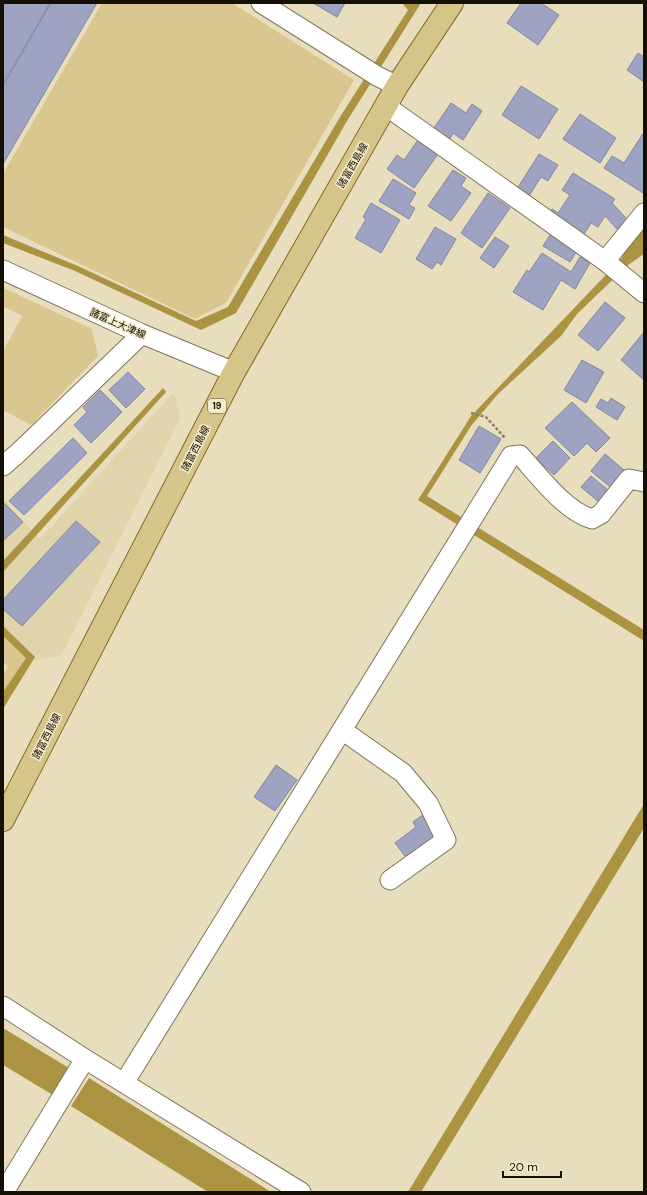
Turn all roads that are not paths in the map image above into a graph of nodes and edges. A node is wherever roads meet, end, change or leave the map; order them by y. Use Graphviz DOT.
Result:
graph roads {
  1 [pos="261,3"];
  2 [pos="452,3"];
  3 [pos="397,86"];
  4 [pos="386,106"];
  5 [pos="644,213"];
  6 [pos="613,267"];
  7 [pos="3,270"];
  8 [pos="644,293"];
  9 [pos="142,334"];
  10 [pos="234,372"];
  11 [pos="3,466"];
  12 [pos="644,482"];
  13 [pos="342,730"];
  14 [pos="3,820"];
  15 [pos="390,880"];
  16 [pos="3,1006"];
  17 [pos="86,1059"];
  18 [pos="124,1083"];
  19 [pos="4,1192"];
  20 [pos="301,1192"];
  1 -- 3 [label="street"];
  2 -- 3 [label="main road, 諸富西島線 / 19"];
  3 -- 4 [label="main road, 諸富西島線 / 19"];
  4 -- 6 [label="street"];
  4 -- 10 [label="main road, 諸富西島線 / 19"];
  5 -- 6 [label="street"];
  6 -- 8 [label="street"];
  7 -- 9 [label="street, 諸富上大津線"];
  9 -- 10 [label="street, 諸富上大津線"];
  9 -- 11 [label="street"];
  10 -- 14 [label="main road, 諸富西島線 / 19"];
  12 -- 13 [label="street"];
  13 -- 15 [label="street"];
  13 -- 18 [label="street"];
  16 -- 17 [label="street"];
  17 -- 18 [label="street"];
  17 -- 19 [label="street"];
  18 -- 20 [label="street"];
}
